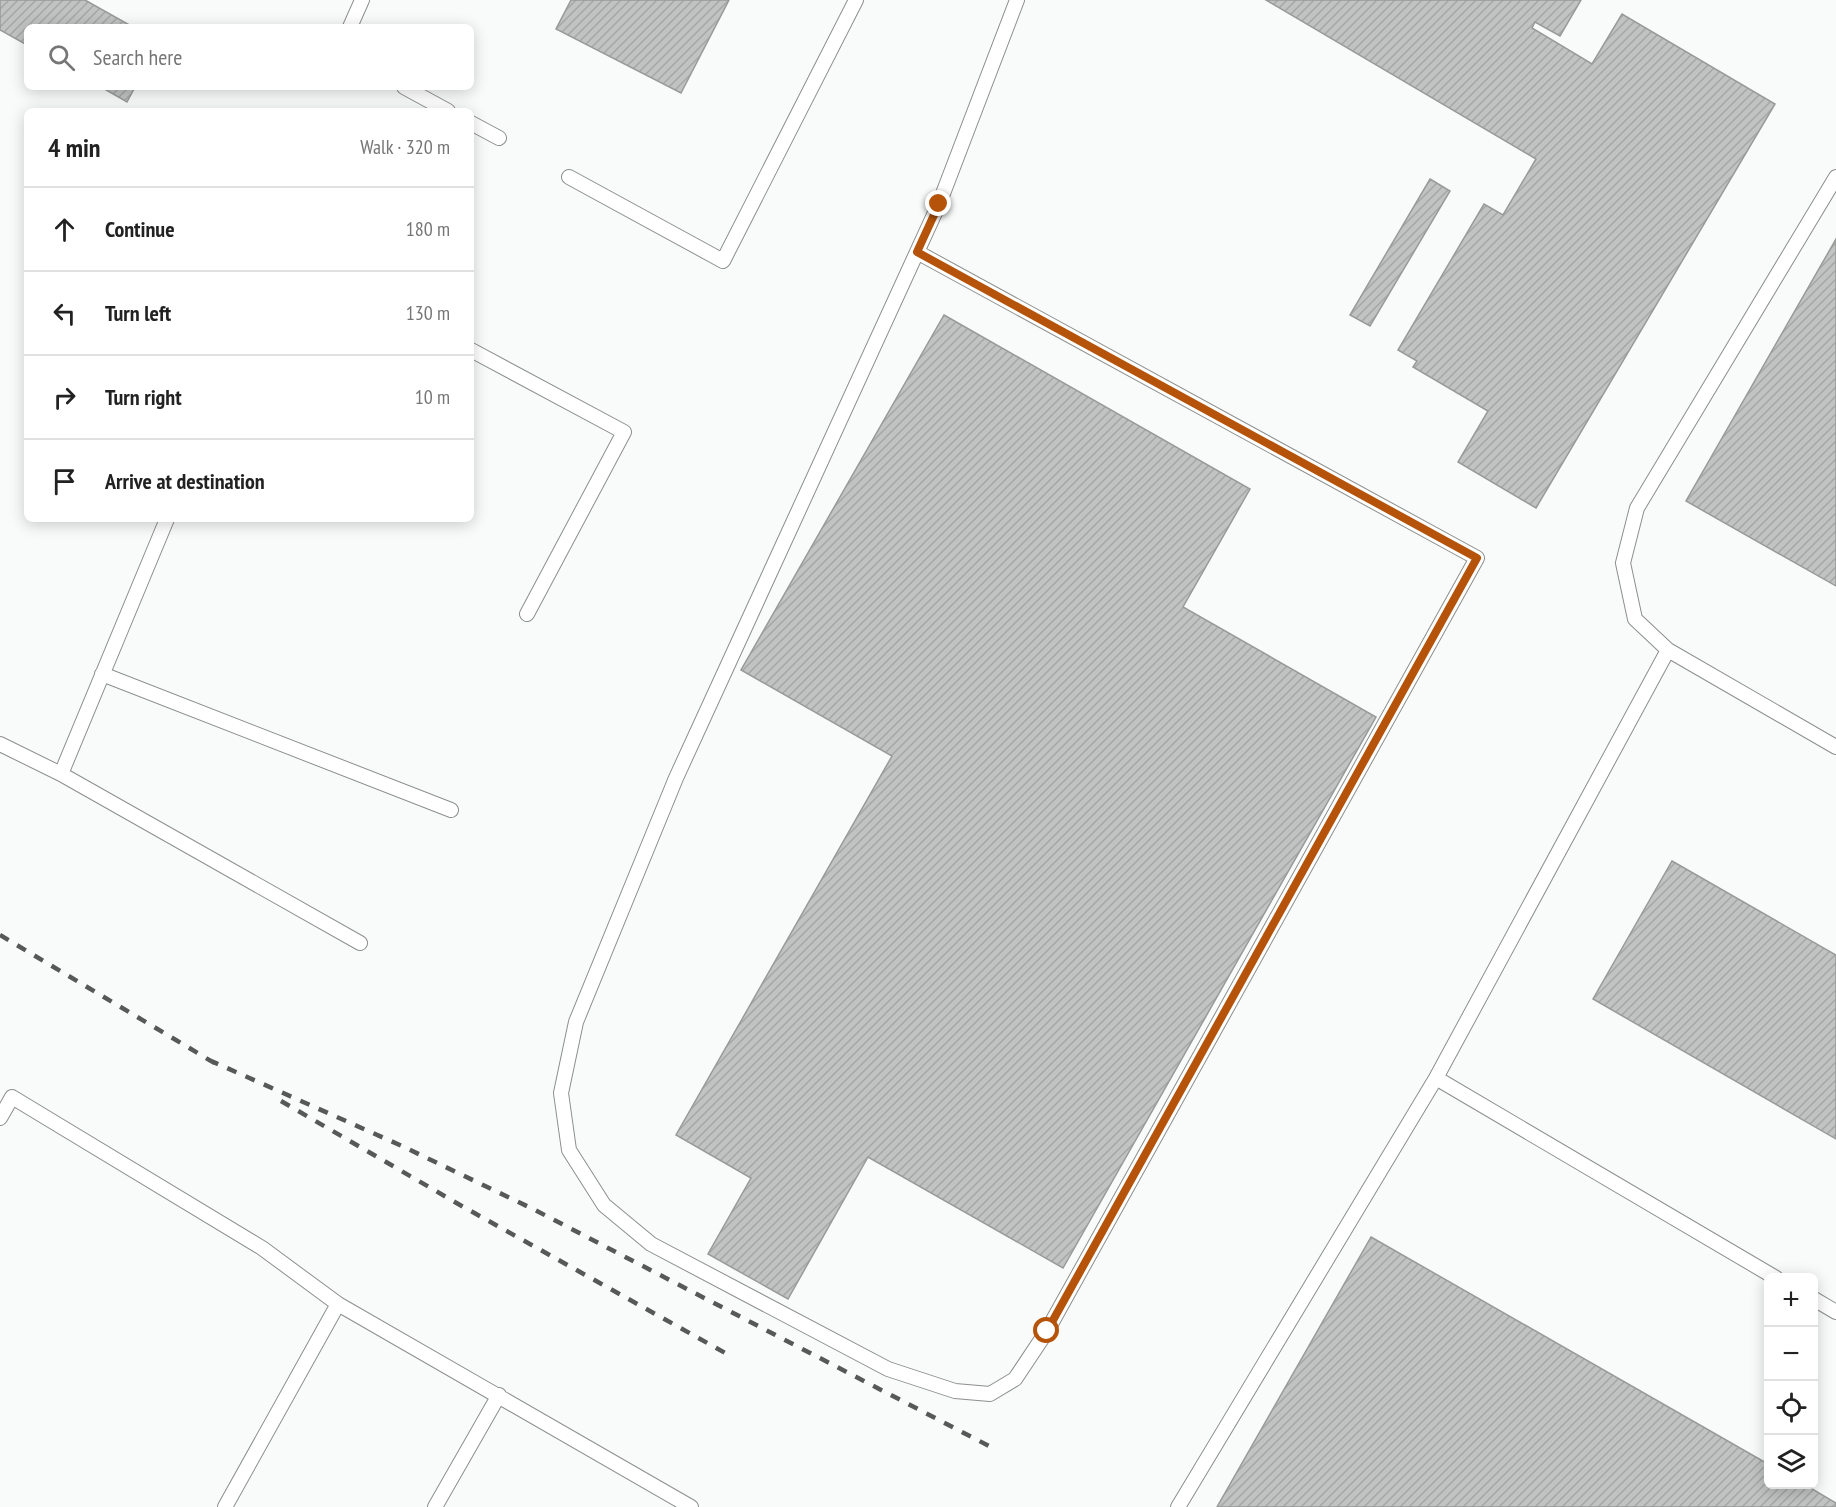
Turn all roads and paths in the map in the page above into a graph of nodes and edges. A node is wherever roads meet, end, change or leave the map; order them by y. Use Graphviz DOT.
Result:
graph roads {
  1 [pos="362,0"];
  2 [pos="856,0"];
  3 [pos="1017,0"];
  4 [pos="351,24"];
  5 [pos="410,90"];
  6 [pos="442,108"];
  7 [pos="474,125"];
  8 [pos="499,138"];
  9 [pos="568,177"];
  10 [pos="1836,177"];
  11 [pos="917,252"];
  12 [pos="474,352"];
  13 [pos="166,522"];
  14 [pos="527,614"];
  15 [pos="1668,650"];
  16 [pos="102,674"];
  17 [pos="0,744"];
  18 [pos="1836,747"];
  19 [pos="61,774"];
  20 [pos="451,810"];
  21 [pos="360,943"];
  22 [pos="1436,1078"];
  23 [pos="0,1118"];
  24 [pos="1768,1273"];
  25 [pos="1818,1301"];
  26 [pos="338,1304"];
  27 [pos="1836,1312"];
  28 [pos="499,1395"];
  29 [pos="225,1507"];
  30 [pos="435,1507"];
  31 [pos="691,1507"];
  32 [pos="1178,1507"];
  1 -- 4 [label="lane"];
  2 -- 9 [label="lane"];
  3 -- 11 [label="lane"];
  5 -- 6 [label="lane"];
  7 -- 8 [label="lane"];
  10 -- 15 [label="lane"];
  11 -- 11 [label="lane"];
  12 -- 14 [label="lane"];
  13 -- 16 [label="lane"];
  15 -- 18 [label="lane"];
  15 -- 22 [label="lane"];
  16 -- 19 [label="lane"];
  16 -- 20 [label="lane"];
  17 -- 19 [label="lane"];
  19 -- 21 [label="lane"];
  22 -- 24 [label="lane"];
  22 -- 32 [label="lane"];
  23 -- 26 [label="lane"];
  25 -- 27 [label="lane"];
  26 -- 28 [label="lane"];
  26 -- 29 [label="lane"];
  28 -- 30 [label="lane"];
  28 -- 31 [label="lane"];
}
